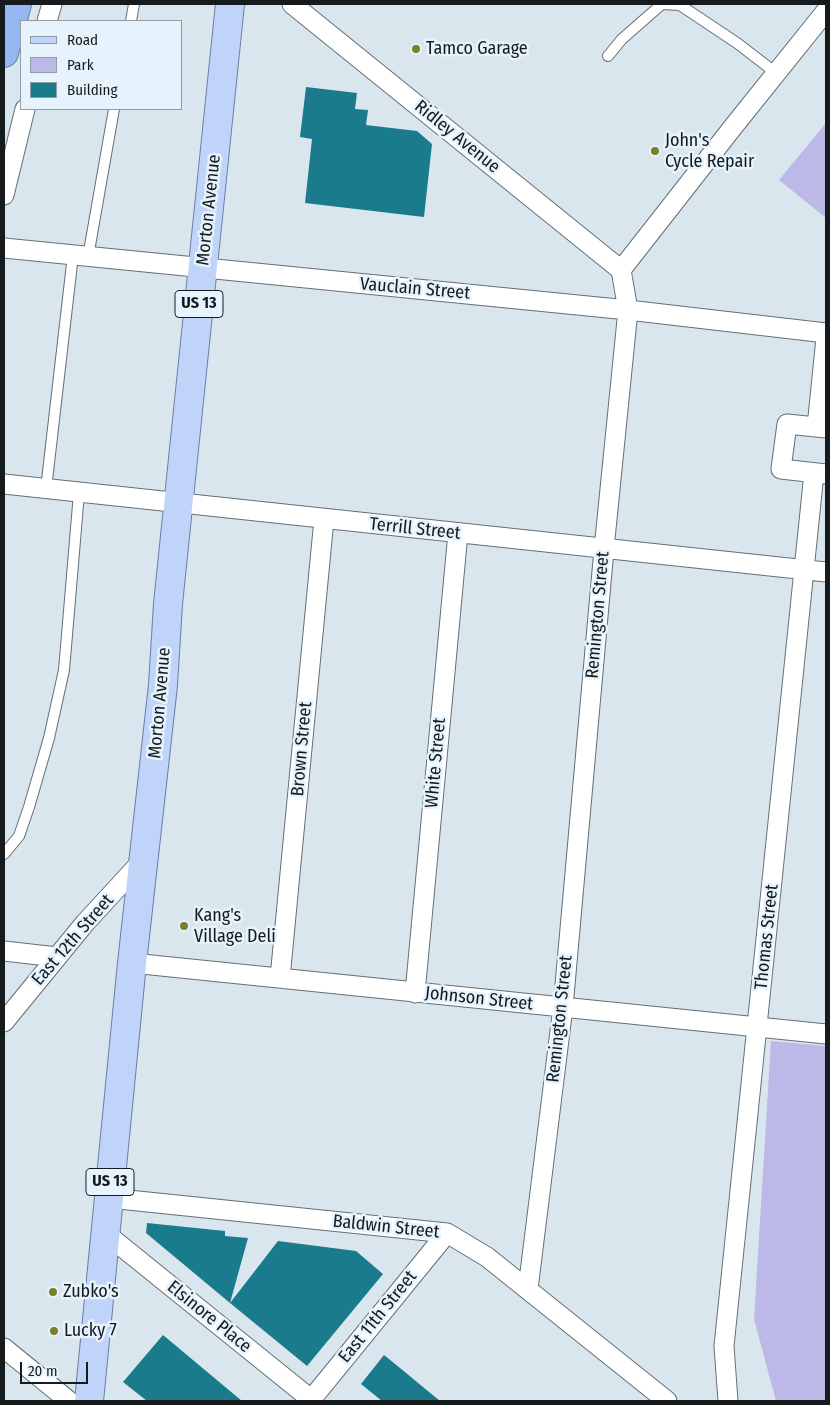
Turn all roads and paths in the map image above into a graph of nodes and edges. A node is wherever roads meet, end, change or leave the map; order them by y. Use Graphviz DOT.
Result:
graph roads {
  1 [pos="17,4"];
  2 [pos="52,4"];
  3 [pos="134,4"];
  4 [pos="230,4"];
  5 [pos="292,4"];
  6 [pos="826,11"];
  7 [pos="47,20"];
  8 [pos="131,20"];
  9 [pos="4,53"];
  10 [pos="608,56"];
  11 [pos="776,73"];
  12 [pos="25,110"];
  13 [pos="114,110"];
  14 [pos="4,195"];
  15 [pos="4,248"];
  16 [pos="80,256"];
  17 [pos="203,269"];
  18 [pos="621,270"];
  19 [pos="628,310"];
  20 [pos="826,333"];
  21 [pos="826,338"];
  22 [pos="821,428"];
  23 [pos="820,474"];
  24 [pos="4,484"];
  25 [pos="46,489"];
  26 [pos="79,493"];
  27 [pos="179,504"];
  28 [pos="324,519"];
  29 [pos="458,533"];
  30 [pos="604,549"];
  31 [pos="805,570"];
  32 [pos="826,572"];
  33 [pos="4,854"];
  34 [pos="143,860"];
  35 [pos="4,951"];
  36 [pos="57,957"];
  37 [pos="132,963"];
  38 [pos="280,978"];
  39 [pos="415,992"];
  40 [pos="562,1007"];
  41 [pos="4,1022"];
  42 [pos="757,1027"];
  43 [pos="826,1034"];
  44 [pos="109,1198"];
  45 [pos="105,1233"];
  46 [pos="446,1233"];
  47 [pos="528,1289"];
  48 [pos="4,1348"];
  49 [pos="69,1401"];
  50 [pos="89,1401"];
  51 [pos="311,1401"];
  52 [pos="667,1401"];
  53 [pos="728,1401"];
  1 -- 9 [label="highway"];
  2 -- 7 [label="street"];
  3 -- 8 [label="lane"];
  4 -- 17 [label="main road, Morton Avenue / US 13"];
  5 -- 18 [label="street, Ridley Avenue"];
  6 -- 11 [label="street"];
  10 -- 11 [label="lane"];
  11 -- 18 [label="street"];
  12 -- 14 [label="street"];
  13 -- 16 [label="lane"];
  15 -- 16 [label="street, Vauclain Street"];
  16 -- 17 [label="street, Vauclain Street"];
  16 -- 25 [label="lane"];
  17 -- 19 [label="street, Vauclain Street"];
  17 -- 27 [label="main road, Morton Avenue / US 13"];
  18 -- 19 [label="street, Remington Street"];
  19 -- 20 [label="street, Vauclain Street"];
  19 -- 30 [label="street, Remington Street"];
  21 -- 22 [label="street"];
  22 -- 23 [label="street"];
  23 -- 31 [label="street, Thomas Street"];
  24 -- 25 [label="street, Terrill Street"];
  25 -- 26 [label="street, Terrill Street"];
  26 -- 27 [label="street, Terrill Street"];
  26 -- 33 [label="lane"];
  27 -- 28 [label="street, Terrill Street"];
  27 -- 34 [label="main road, Morton Avenue / US 13"];
  28 -- 29 [label="street, Terrill Street"];
  28 -- 38 [label="street, Brown Street"];
  29 -- 30 [label="street, Terrill Street"];
  29 -- 39 [label="street, White Street"];
  30 -- 31 [label="street, Terrill Street"];
  30 -- 40 [label="street, Remington Street"];
  31 -- 32 [label="street, Terrill Street"];
  31 -- 42 [label="street, Thomas Street"];
  34 -- 36 [label="street, East 12th Street"];
  34 -- 37 [label="main road, Morton Avenue / US 13"];
  35 -- 36 [label="street"];
  36 -- 41 [label="street, East 12th Street"];
  37 -- 38 [label="street, Johnson Street"];
  37 -- 44 [label="main road, Morton Avenue / US 13"];
  38 -- 39 [label="street, Johnson Street"];
  39 -- 40 [label="street, Johnson Street"];
  40 -- 42 [label="street, Johnson Street"];
  40 -- 47 [label="street, Remington Street"];
  42 -- 43 [label="street, Johnson Street"];
  42 -- 53 [label="street, Thomas Street"];
  44 -- 45 [label="main road, Morton Avenue / US 13"];
  44 -- 46 [label="street, Baldwin Street"];
  45 -- 50 [label="main road, Morton Avenue / US 13"];
  45 -- 51 [label="street, Elsinore Place"];
  46 -- 47 [label="street, Baldwin Street"];
  46 -- 51 [label="street, East 11th Street"];
  47 -- 52 [label="street, Baldwin Street"];
  48 -- 49 [label="street"];
}
